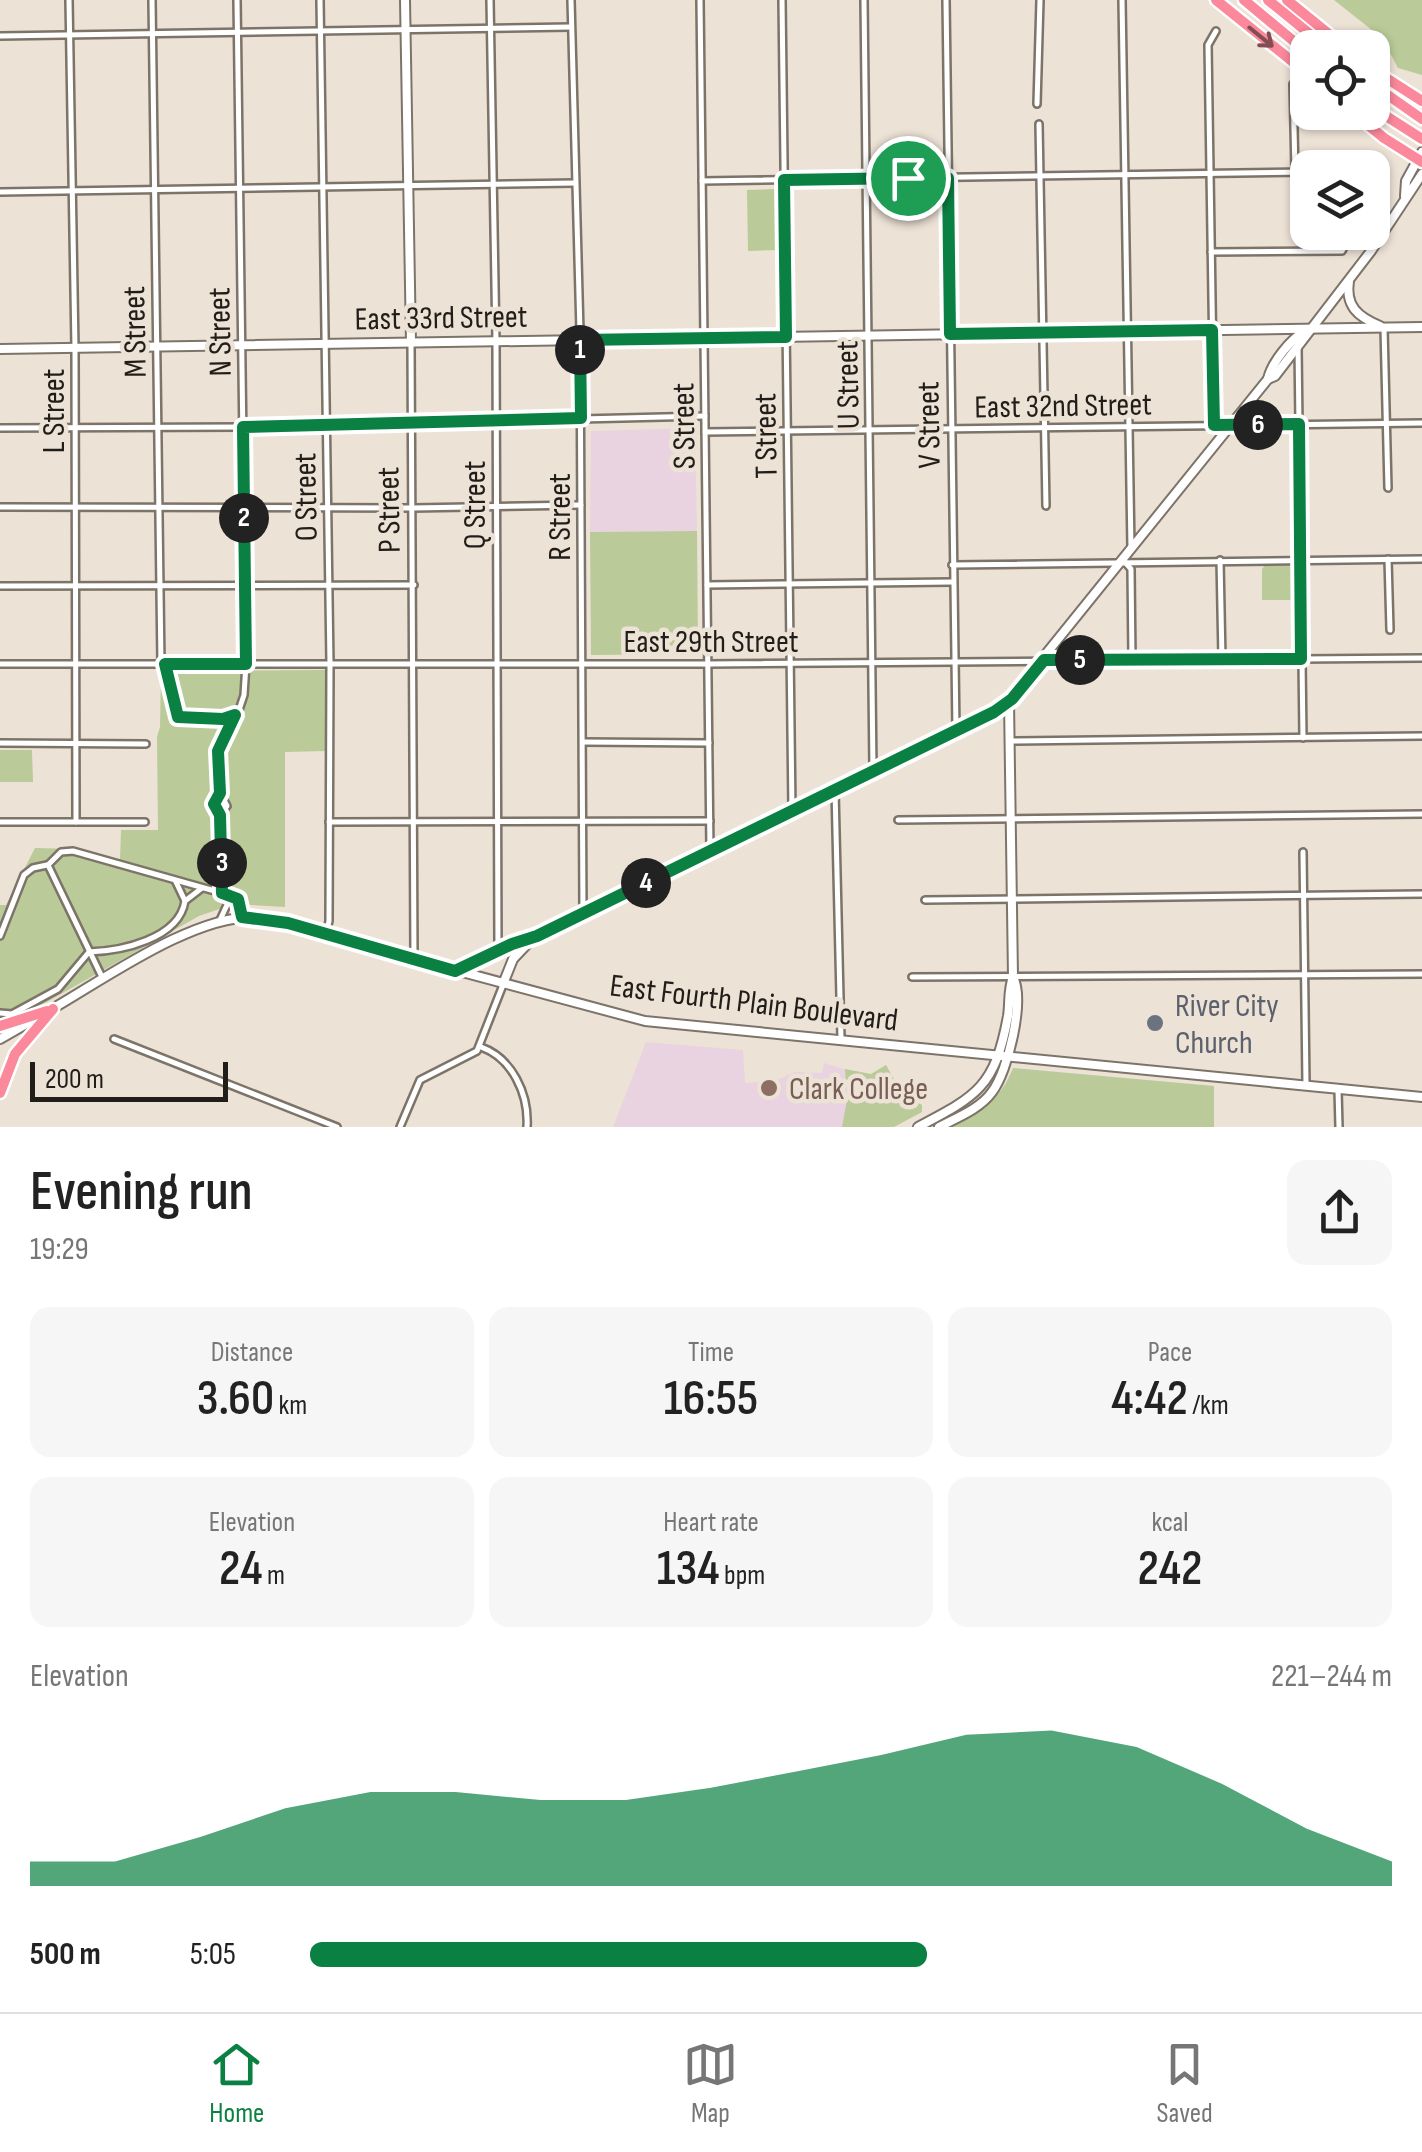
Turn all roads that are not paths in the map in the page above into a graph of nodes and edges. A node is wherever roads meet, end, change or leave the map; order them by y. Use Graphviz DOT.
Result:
graph roads {
  1 [pos="69,0"];
  2 [pos="152,0"];
  3 [pos="237,0"];
  4 [pos="320,0"];
  5 [pos="405,0"];
  6 [pos="490,0"];
  7 [pos="572,0"];
  8 [pos="700,0"];
  9 [pos="782,0"];
  10 [pos="864,0"];
  11 [pos="946,0"];
  12 [pos="1040,0"];
  13 [pos="1122,0"];
  14 [pos="1216,0"];
  15 [pos="1244,0"];
  16 [pos="1268,0"];
  17 [pos="1288,0"];
  18 [pos="571,27"];
  19 [pos="490,28"];
  20 [pos="406,29"];
  21 [pos="320,30"];
  22 [pos="1305,30"];
  23 [pos="1324,30"];
  24 [pos="1216,31"];
  25 [pos="238,32"];
  26 [pos="152,33"];
  27 [pos="70,34"];
  28 [pos="0,36"];
  29 [pos="1290,38"];
  30 [pos="1290,60"];
  31 [pos="1390,81"];
  32 [pos="1390,97"];
  33 [pos="1422,101"];
  34 [pos="1037,104"];
  35 [pos="1390,118"];
  36 [pos="1422,119"];
  37 [pos="1039,124"];
  38 [pos="1374,130"];
  39 [pos="1422,138"];
  40 [pos="1421,158"];
  41 [pos="1290,172"];
  42 [pos="1210,173"];
  43 [pos="1126,174"];
  44 [pos="1422,174"];
  45 [pos="1040,176"];
  46 [pos="866,178"];
  47 [pos="948,178"];
  48 [pos="784,180"];
  49 [pos="702,181"];
  50 [pos="575,183"];
  51 [pos="493,185"];
  52 [pos="408,186"];
  53 [pos="323,188"];
  54 [pos="240,189"];
  55 [pos="155,190"];
  56 [pos="72,191"];
  57 [pos="0,192"];
  58 [pos="1406,196"];
  59 [pos="1343,250"];
  60 [pos="1211,252"];
  61 [pos="1349,279"];
  62 [pos="1384,328"];
  63 [pos="1422,328"];
  64 [pos="1309,329"];
  65 [pos="1212,330"];
  66 [pos="1128,332"];
  67 [pos="1043,333"];
  68 [pos="950,334"];
  69 [pos="868,336"];
  70 [pos="786,337"];
  71 [pos="704,338"];
  72 [pos="580,340"];
  73 [pos="496,342"];
  74 [pos="410,343"];
  75 [pos="326,345"];
  76 [pos="242,346"];
  77 [pos="157,347"];
  78 [pos="1298,347"];
  79 [pos="75,348"];
  80 [pos="0,349"];
  81 [pos="1268,379"];
  82 [pos="705,416"];
  83 [pos="581,418"];
  84 [pos="496,420"];
  85 [pos="412,423"];
  86 [pos="1422,423"];
  87 [pos="1299,424"];
  88 [pos="1386,424"];
  89 [pos="327,425"];
  90 [pos="1214,425"];
  91 [pos="1232,425"];
  92 [pos="1130,426"];
  93 [pos="243,427"];
  94 [pos="0,428"];
  95 [pos="75,428"];
  96 [pos="158,428"];
  97 [pos="1044,428"];
  98 [pos="870,430"];
  99 [pos="951,430"];
  100 [pos="787,431"];
  101 [pos="705,432"];
  102 [pos="1388,488"];
  103 [pos="582,505"];
  104 [pos="0,506"];
  105 [pos="75,506"];
  106 [pos="159,506"];
  107 [pos="244,506"];
  108 [pos="497,506"];
  109 [pos="1046,506"];
  110 [pos="328,508"];
  111 [pos="413,508"];
  112 [pos="1132,552"];
  113 [pos="1422,558"];
  114 [pos="1388,559"];
  115 [pos="1220,560"];
  116 [pos="1302,560"];
  117 [pos="1124,561"];
  118 [pos="952,565"];
  119 [pos="872,582"];
  120 [pos="952,582"];
  121 [pos="789,584"];
  122 [pos="160,585"];
  123 [pos="245,585"];
  124 [pos="329,585"];
  125 [pos="414,585"];
  126 [pos="707,585"];
  127 [pos="0,586"];
  128 [pos="76,586"];
  129 [pos="1390,630"];
  130 [pos="1422,658"];
  131 [pos="1222,659"];
  132 [pos="1301,659"];
  133 [pos="1044,660"];
  134 [pos="1132,660"];
  135 [pos="953,661"];
  136 [pos="872,662"];
  137 [pos="790,663"];
  138 [pos="0,664"];
  139 [pos="76,664"];
  140 [pos="163,664"];
  141 [pos="246,664"];
  142 [pos="330,664"];
  143 [pos="414,664"];
  144 [pos="498,664"];
  145 [pos="582,664"];
  146 [pos="708,664"];
  147 [pos="1009,702"];
  148 [pos="235,715"];
  149 [pos="956,730"];
  150 [pos="1422,736"];
  151 [pos="1303,738"];
  152 [pos="1010,740"];
  153 [pos="583,742"];
  154 [pos="0,743"];
  155 [pos="709,743"];
  156 [pos="76,744"];
  157 [pos="146,744"];
  158 [pos="874,770"];
  159 [pos="834,790"];
  160 [pos="220,793"];
  161 [pos="792,811"];
  162 [pos="1422,814"];
  163 [pos="220,815"];
  164 [pos="1011,819"];
  165 [pos="898,820"];
  166 [pos="415,821"];
  167 [pos="498,821"];
  168 [pos="583,821"];
  169 [pos="710,821"];
  170 [pos="0,822"];
  171 [pos="76,822"];
  172 [pos="145,822"];
  173 [pos="330,822"];
  174 [pos="710,851"];
  175 [pos="1304,852"];
  176 [pos="48,865"];
  177 [pos="174,879"];
  178 [pos="203,887"];
  179 [pos="224,893"];
  180 [pos="1422,894"];
  181 [pos="1304,895"];
  182 [pos="924,900"];
  183 [pos="1012,900"];
  184 [pos="185,901"];
  185 [pos="583,914"];
  186 [pos="242,917"];
  187 [pos="220,920"];
  188 [pos="326,934"];
  189 [pos="0,936"];
  190 [pos="537,936"];
  191 [pos="498,950"];
  192 [pos="89,952"];
  193 [pos="414,959"];
  194 [pos="455,971"];
  195 [pos="1304,974"];
  196 [pos="1422,974"];
  197 [pos="1013,977"];
  198 [pos="912,978"];
  199 [pos="103,980"];
  200 [pos="503,984"];
  201 [pos="53,1009"];
  202 [pos="0,1013"];
  203 [pos="0,1026"];
  204 [pos="0,1039"];
  205 [pos="114,1039"];
  206 [pos="841,1039"];
  207 [pos="481,1047"];
  208 [pos="1001,1055"];
  209 [pos="1306,1085"];
  210 [pos="1338,1088"];
  211 [pos="0,1093"];
  212 [pos="1422,1097"];
  213 [pos="337,1127"];
  214 [pos="400,1127"];
  215 [pos="527,1127"];
  216 [pos="918,1127"];
  217 [pos="939,1127"];
  218 [pos="1339,1127"];
  1 -- 27 [label="street, L Street"];
  2 -- 26 [label="street, M Street"];
  3 -- 25 [label="street, N Street"];
  4 -- 21 [label="street, O Street"];
  5 -- 20 [label="street, P Street"];
  6 -- 19 [label="street, Q Street"];
  7 -- 18 [label="street, R Street"];
  8 -- 49 [label="street, S Street"];
  9 -- 48 [label="street, T Street"];
  10 -- 46 [label="street, U Street"];
  11 -- 47 [label="street, V Street"];
  12 -- 34 [label="street"];
  13 -- 43 [label="street"];
  14 -- 30 [label="highway, one-way"];
  15 -- 29 [label="highway"];
  16 -- 22 [label="highway"];
  17 -- 23 [label="highway"];
  18 -- 19 [label="street"];
  18 -- 50 [label="street, R Street"];
  19 -- 20 [label="street"];
  19 -- 51 [label="street, Q Street"];
  20 -- 21 [label="street"];
  20 -- 52 [label="street, P Street"];
  21 -- 25 [label="street"];
  21 -- 53 [label="street, O Street"];
  24 -- 42 [label="street"];
  25 -- 26 [label="street"];
  25 -- 54 [label="street, N Street"];
  26 -- 27 [label="street"];
  26 -- 55 [label="street, M Street"];
  27 -- 28 [label="street"];
  27 -- 56 [label="street, L Street"];
  31 -- 33 [label="highway"];
  32 -- 36 [label="highway"];
  35 -- 39 [label="highway"];
  37 -- 45 [label="street"];
  38 -- 40 [label="highway"];
  40 -- 58 [label="street"];
  41 -- 42 [label="street"];
  42 -- 43 [label="street"];
  42 -- 60 [label="street"];
  43 -- 45 [label="street"];
  43 -- 66 [label="street"];
  44 -- 58 [label="street"];
  45 -- 47 [label="street"];
  45 -- 67 [label="street"];
  46 -- 47 [label="street"];
  46 -- 48 [label="street"];
  46 -- 69 [label="street, U Street"];
  47 -- 68 [label="street, V Street"];
  48 -- 49 [label="street"];
  48 -- 70 [label="street, T Street"];
  49 -- 71 [label="street, S Street"];
  50 -- 51 [label="street"];
  50 -- 72 [label="street, R Street"];
  51 -- 52 [label="street"];
  51 -- 73 [label="street, Q Street"];
  52 -- 53 [label="street"];
  52 -- 74 [label="street, P Street"];
  53 -- 54 [label="street"];
  53 -- 75 [label="street, O Street"];
  54 -- 55 [label="street"];
  54 -- 76 [label="street, N Street"];
  55 -- 56 [label="street"];
  55 -- 77 [label="street, M Street"];
  56 -- 57 [label="street"];
  56 -- 79 [label="street, L Street"];
  58 -- 61 [label="street"];
  59 -- 60 [label="street"];
  60 -- 65 [label="street"];
  61 -- 62 [label="street"];
  61 -- 64 [label="street"];
  62 -- 63 [label="street, East 33rd Street"];
  62 -- 64 [label="street, East 33rd Street"];
  62 -- 88 [label="street"];
  64 -- 65 [label="street, East 33rd Street"];
  64 -- 78 [label="street"];
  64 -- 81 [label="street"];
  65 -- 66 [label="street, East 33rd Street"];
  65 -- 90 [label="street"];
  66 -- 67 [label="street, East 33rd Street"];
  66 -- 92 [label="street"];
  67 -- 68 [label="street, East 33rd Street"];
  67 -- 97 [label="street"];
  68 -- 69 [label="street, East 33rd Street"];
  68 -- 99 [label="street, V Street"];
  69 -- 70 [label="street, East 33rd Street"];
  69 -- 98 [label="street, U Street"];
  70 -- 71 [label="street, East 33rd Street"];
  70 -- 100 [label="street, T Street"];
  71 -- 72 [label="street, East 33rd Street"];
  71 -- 82 [label="street, S Street"];
  72 -- 73 [label="street, East 33rd Street"];
  72 -- 83 [label="street, R Street"];
  73 -- 74 [label="street, East 33rd Street"];
  73 -- 84 [label="street, Q Street"];
  74 -- 75 [label="street, East 33rd Street"];
  74 -- 85 [label="street, P Street"];
  75 -- 76 [label="street, East 33rd Street"];
  75 -- 89 [label="street, O Street"];
  76 -- 77 [label="street, East 33rd Street"];
  76 -- 93 [label="street, N Street"];
  77 -- 79 [label="street, East 33rd Street"];
  77 -- 96 [label="street, M Street"];
  78 -- 81 [label="street"];
  78 -- 87 [label="street"];
  79 -- 80 [label="street, East 33rd Street"];
  79 -- 95 [label="street, L Street"];
  81 -- 91 [label="street"];
  82 -- 83 [label="street"];
  82 -- 101 [label="street, S Street"];
  83 -- 84 [label="street"];
  83 -- 103 [label="street, R Street"];
  84 -- 85 [label="street"];
  84 -- 108 [label="street, Q Street"];
  85 -- 89 [label="street"];
  85 -- 111 [label="street, P Street"];
  86 -- 88 [label="street, East 32nd Street"];
  87 -- 88 [label="street, East 32nd Street"];
  87 -- 91 [label="street, East 32nd Street"];
  87 -- 116 [label="street"];
  88 -- 102 [label="street"];
  89 -- 93 [label="street"];
  89 -- 110 [label="street, O Street"];
  90 -- 91 [label="street, East 32nd Street"];
  90 -- 92 [label="street, East 32nd Street"];
  91 -- 112 [label="street"];
  92 -- 97 [label="street, East 32nd Street"];
  92 -- 112 [label="street"];
  93 -- 96 [label="street"];
  93 -- 107 [label="street, N Street"];
  94 -- 95 [label="street"];
  95 -- 96 [label="street"];
  95 -- 105 [label="street, L Street"];
  96 -- 106 [label="street, M Street"];
  97 -- 99 [label="street, East 32nd Street"];
  97 -- 109 [label="street"];
  98 -- 99 [label="street, East 32nd Street"];
  98 -- 100 [label="street, East 32nd Street"];
  98 -- 119 [label="street, U Street"];
  99 -- 118 [label="street, V Street"];
  100 -- 101 [label="street, East 32nd Street"];
  100 -- 121 [label="street, T Street"];
  101 -- 126 [label="street, S Street"];
  103 -- 108 [label="street"];
  103 -- 145 [label="street, R Street"];
  104 -- 105 [label="street"];
  105 -- 106 [label="street"];
  105 -- 128 [label="street, L Street"];
  106 -- 107 [label="street"];
  106 -- 122 [label="street, M Street"];
  107 -- 110 [label="street"];
  107 -- 123 [label="street, N Street"];
  108 -- 111 [label="street"];
  108 -- 144 [label="street, Q Street"];
  110 -- 111 [label="street"];
  110 -- 124 [label="street, O Street"];
  111 -- 125 [label="street, P Street"];
  112 -- 117 [label="street"];
  113 -- 114 [label="street"];
  114 -- 116 [label="street"];
  114 -- 129 [label="street"];
  115 -- 116 [label="street"];
  115 -- 117 [label="street"];
  115 -- 131 [label="street"];
  116 -- 132 [label="street"];
  117 -- 118 [label="street"];
  117 -- 133 [label="street"];
  117 -- 134 [label="street"];
  118 -- 120 [label="street, V Street"];
  119 -- 120 [label="street"];
  119 -- 121 [label="street"];
  119 -- 136 [label="street, U Street"];
  120 -- 135 [label="street, V Street"];
  121 -- 126 [label="street"];
  121 -- 137 [label="street, T Street"];
  122 -- 123 [label="street"];
  122 -- 128 [label="street"];
  122 -- 140 [label="street, M Street"];
  123 -- 124 [label="street"];
  123 -- 141 [label="street, N Street"];
  124 -- 125 [label="street"];
  124 -- 142 [label="street, O Street"];
  125 -- 143 [label="street, P Street"];
  126 -- 146 [label="street, S Street"];
  127 -- 128 [label="street"];
  128 -- 139 [label="street, L Street"];
  130 -- 132 [label="street, East 29th Street"];
  131 -- 132 [label="street, East 29th Street"];
  131 -- 134 [label="street, East 29th Street"];
  132 -- 151 [label="street"];
  133 -- 134 [label="street, East 29th Street"];
  133 -- 135 [label="street, East 29th Street"];
  133 -- 147 [label="street"];
  135 -- 136 [label="street, East 29th Street"];
  135 -- 149 [label="street, V Street"];
  136 -- 137 [label="street, East 29th Street"];
  136 -- 158 [label="street, U Street"];
  137 -- 146 [label="street, East 29th Street"];
  137 -- 161 [label="street, T Street"];
  138 -- 139 [label="street, East 29th Street"];
  139 -- 140 [label="street, East 29th Street"];
  139 -- 156 [label="street, L Street"];
  140 -- 141 [label="street, East 29th Street"];
  140 -- 148 [label="street, M Street"];
  141 -- 142 [label="street, East 29th Street"];
  141 -- 148 [label="street, N Street"];
  142 -- 143 [label="street, East 29th Street"];
  142 -- 173 [label="street, O Street"];
  143 -- 144 [label="street, East 29th Street"];
  143 -- 166 [label="street, P Street"];
  144 -- 145 [label="street, East 29th Street"];
  144 -- 167 [label="street, Q Street"];
  145 -- 146 [label="street, East 29th Street"];
  145 -- 153 [label="street, R Street"];
  146 -- 155 [label="street, S Street"];
  147 -- 149 [label="street"];
  147 -- 152 [label="street"];
  148 -- 160 [label="street, N Street"];
  149 -- 158 [label="street"];
  150 -- 151 [label="street"];
  151 -- 152 [label="street"];
  152 -- 164 [label="street"];
  153 -- 155 [label="street"];
  153 -- 168 [label="street, R Street"];
  154 -- 156 [label="street"];
  155 -- 169 [label="street, S Street"];
  156 -- 157 [label="street"];
  156 -- 171 [label="street, L Street"];
  158 -- 159 [label="street"];
  159 -- 161 [label="street"];
  159 -- 206 [label="street"];
  160 -- 163 [label="street"];
  160 -- 163 [label="street"];
  161 -- 174 [label="street"];
  162 -- 164 [label="street"];
  163 -- 179 [label="street"];
  164 -- 165 [label="street"];
  164 -- 183 [label="street"];
  166 -- 167 [label="street"];
  166 -- 173 [label="street"];
  166 -- 193 [label="street, P Street"];
  167 -- 168 [label="street"];
  167 -- 191 [label="street, Q Street"];
  168 -- 169 [label="street"];
  168 -- 185 [label="street, R Street"];
  169 -- 174 [label="street, S Street"];
  170 -- 171 [label="street"];
  171 -- 172 [label="street"];
  173 -- 188 [label="street, O Street"];
  174 -- 185 [label="street"];
  175 -- 181 [label="street"];
  176 -- 177 [label="street"];
  176 -- 189 [label="street"];
  176 -- 192 [label="street"];
  177 -- 178 [label="street"];
  177 -- 184 [label="street"];
  178 -- 179 [label="street"];
  178 -- 184 [label="street"];
  179 -- 186 [label="street"];
  179 -- 187 [label="street"];
  180 -- 181 [label="street"];
  181 -- 183 [label="street"];
  181 -- 195 [label="street"];
  182 -- 183 [label="street"];
  183 -- 197 [label="street"];
  184 -- 192 [label="street"];
  185 -- 190 [label="street"];
  186 -- 187 [label="street, East Fourth Plain Boulevard"];
  186 -- 188 [label="street, East Fourth Plain Boulevard"];
  187 -- 199 [label="street, East Fourth Plain Boulevard"];
  188 -- 193 [label="street, East Fourth Plain Boulevard"];
  190 -- 191 [label="street"];
  190 -- 200 [label="street"];
  191 -- 194 [label="street"];
  192 -- 199 [label="street"];
  192 -- 202 [label="street"];
  193 -- 194 [label="street, East Fourth Plain Boulevard"];
  194 -- 200 [label="street, East Fourth Plain Boulevard"];
  195 -- 196 [label="street"];
  195 -- 197 [label="street"];
  195 -- 209 [label="street"];
  197 -- 198 [label="street"];
  197 -- 208 [label="street"];
  199 -- 201 [label="street, East Fourth Plain Boulevard"];
  200 -- 206 [label="street, East Fourth Plain Boulevard"];
  200 -- 207 [label="street"];
  201 -- 203 [label="highway"];
  201 -- 204 [label="street, East Fourth Plain Boulevard"];
  201 -- 211 [label="highway"];
  205 -- 213 [label="street"];
  206 -- 208 [label="street, East Fourth Plain Boulevard"];
  207 -- 214 [label="street"];
  207 -- 215 [label="street"];
  208 -- 209 [label="street, East Fourth Plain Boulevard"];
  208 -- 216 [label="street"];
  208 -- 217 [label="street"];
  209 -- 210 [label="street, East Fourth Plain Boulevard"];
  210 -- 212 [label="street, East Fourth Plain Boulevard"];
  210 -- 218 [label="street"];
}
